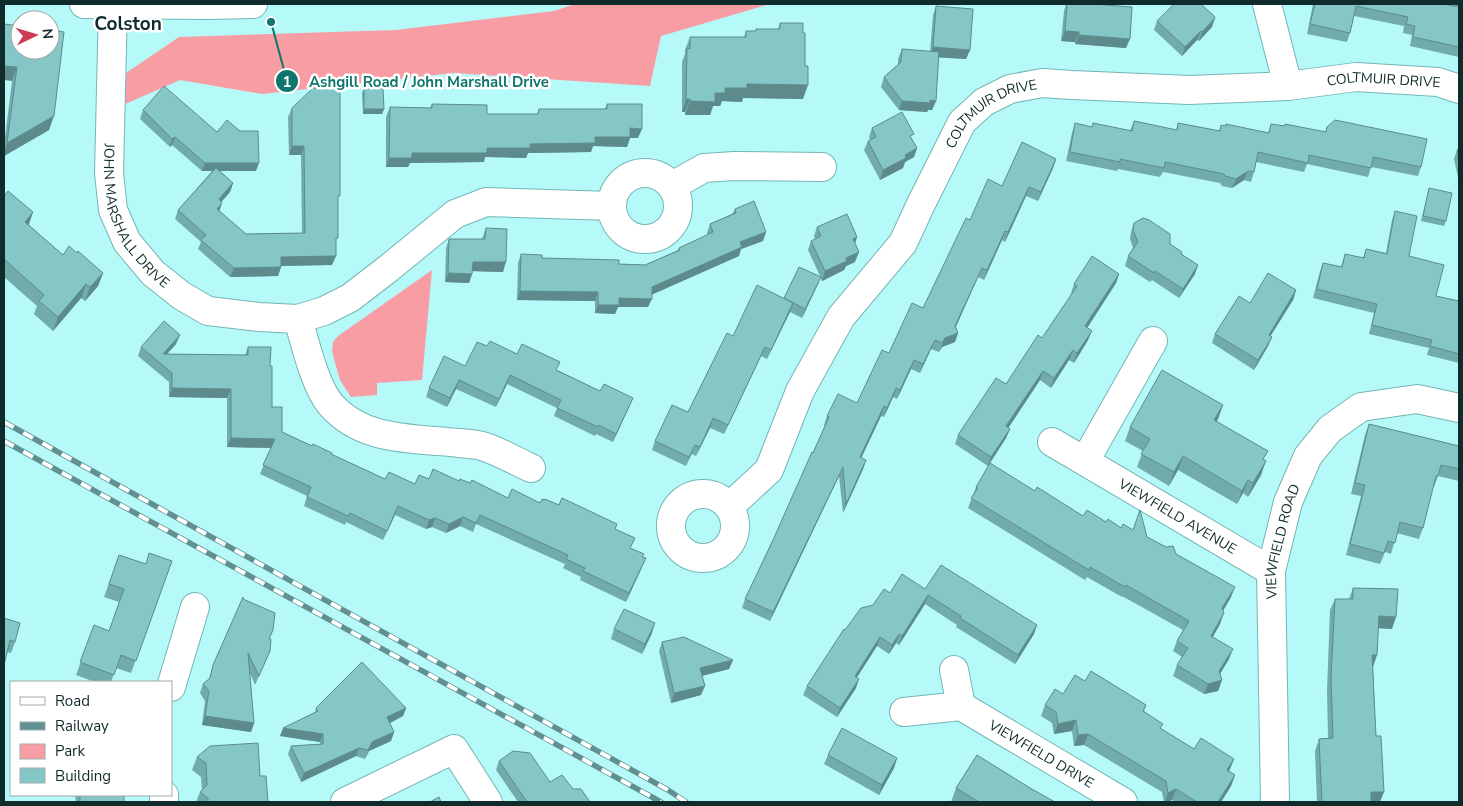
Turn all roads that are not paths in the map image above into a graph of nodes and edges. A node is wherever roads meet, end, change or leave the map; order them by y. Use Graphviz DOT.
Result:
graph roads {
  1 [pos="84,4"];
  2 [pos="254,4"];
  3 [pos="1267,4"];
  4 [pos="113,5"];
  5 [pos="1288,86"];
  6 [pos="1459,89"];
  7 [pos="822,167"];
  8 [pos="672,186"];
  9 [pos="612,206"];
  10 [pos="298,319"];
  11 [pos="1153,342"];
  12 [pos="1459,408"];
  13 [pos="1052,442"];
  14 [pos="1085,462"];
  15 [pos="531,468"];
  16 [pos="729,507"];
  17 [pos="1271,571"];
  18 [pos="196,607"];
  19 [pos="954,670"];
  20 [pos="172,685"];
  21 [pos="961,706"];
  22 [pos="904,712"];
  23 [pos="345,802"];
  24 [pos="488,802"];
  25 [pos="1123,802"];
  26 [pos="1275,802"];
  1 -- 4 [label="street"];
  2 -- 4 [label="street"];
  3 -- 5 [label="street"];
  4 -- 10 [label="street, JOHN MARSHALL DRIVE"];
  5 -- 6 [label="street, COLTMUIR DRIVE"];
  5 -- 16 [label="street, COLTMUIR DRIVE"];
  7 -- 8 [label="street"];
  8 -- 9 [label="street"];
  8 -- 9 [label="street"];
  9 -- 10 [label="street, JOHN MARSHALL DRIVE"];
  10 -- 15 [label="street"];
  11 -- 14 [label="street"];
  12 -- 17 [label="street, VIEWFIELD ROAD"];
  13 -- 14 [label="street, VIEWFIELD AVENUE"];
  14 -- 17 [label="street, VIEWFIELD AVENUE"];
  17 -- 26 [label="street, VIEWFIELD ROAD"];
  18 -- 20 [label="street"];
  19 -- 21 [label="street"];
  21 -- 22 [label="street"];
  21 -- 25 [label="street, VIEWFIELD DRIVE"];
  23 -- 24 [label="street"];
}
